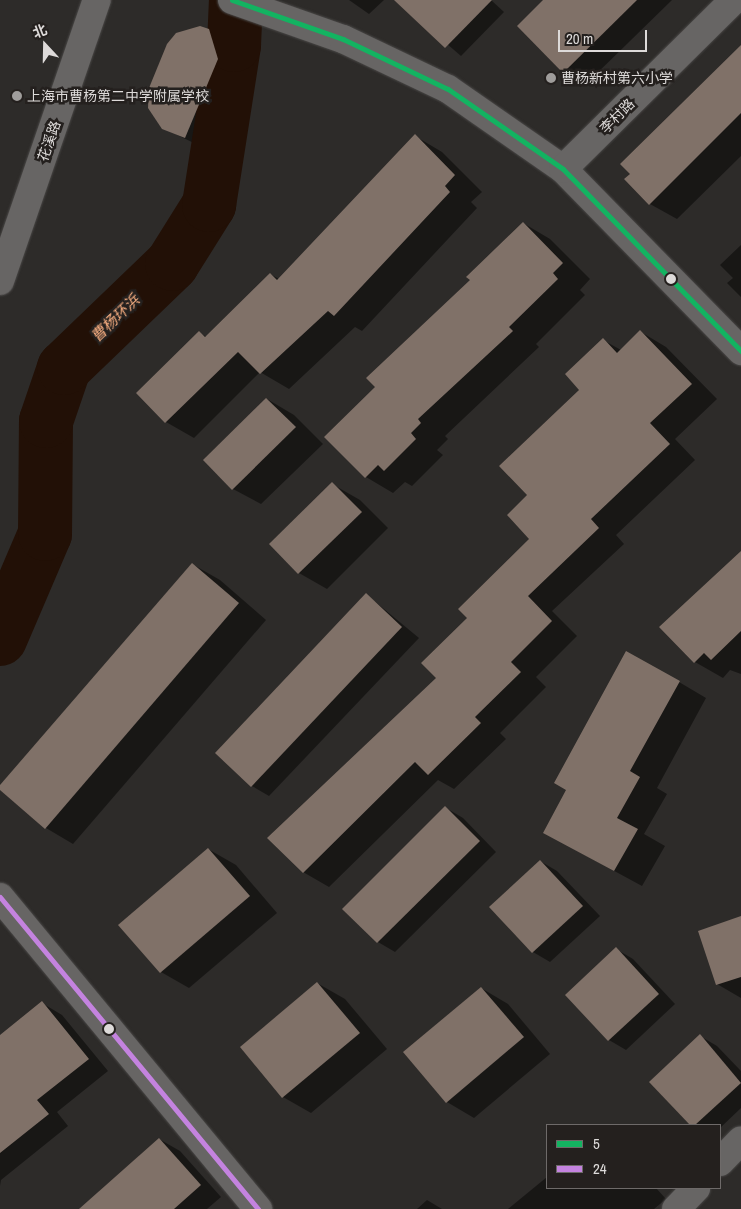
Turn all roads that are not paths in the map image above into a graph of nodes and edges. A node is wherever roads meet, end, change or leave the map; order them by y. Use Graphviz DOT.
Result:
graph roads {
  1 [pos="97,0"];
  2 [pos="232,0"];
  3 [pos="734,0"];
  4 [pos="563,169"];
  5 [pos="0,281"];
  6 [pos="741,351"];
  7 [pos="0,897"];
  8 [pos="741,1140"];
  9 [pos="721,1161"];
  10 [pos="695,1189"];
  11 [pos="258,1209"];
  12 [pos="676,1209"];
  1 -- 5 [label="street, 花溪路"];
  2 -- 4 [label="street"];
  3 -- 4 [label="street, 李村路"];
  4 -- 6 [label="street"];
  7 -- 11 [label="street"];
  8 -- 9 [label="street"];
  10 -- 12 [label="street"];
}
